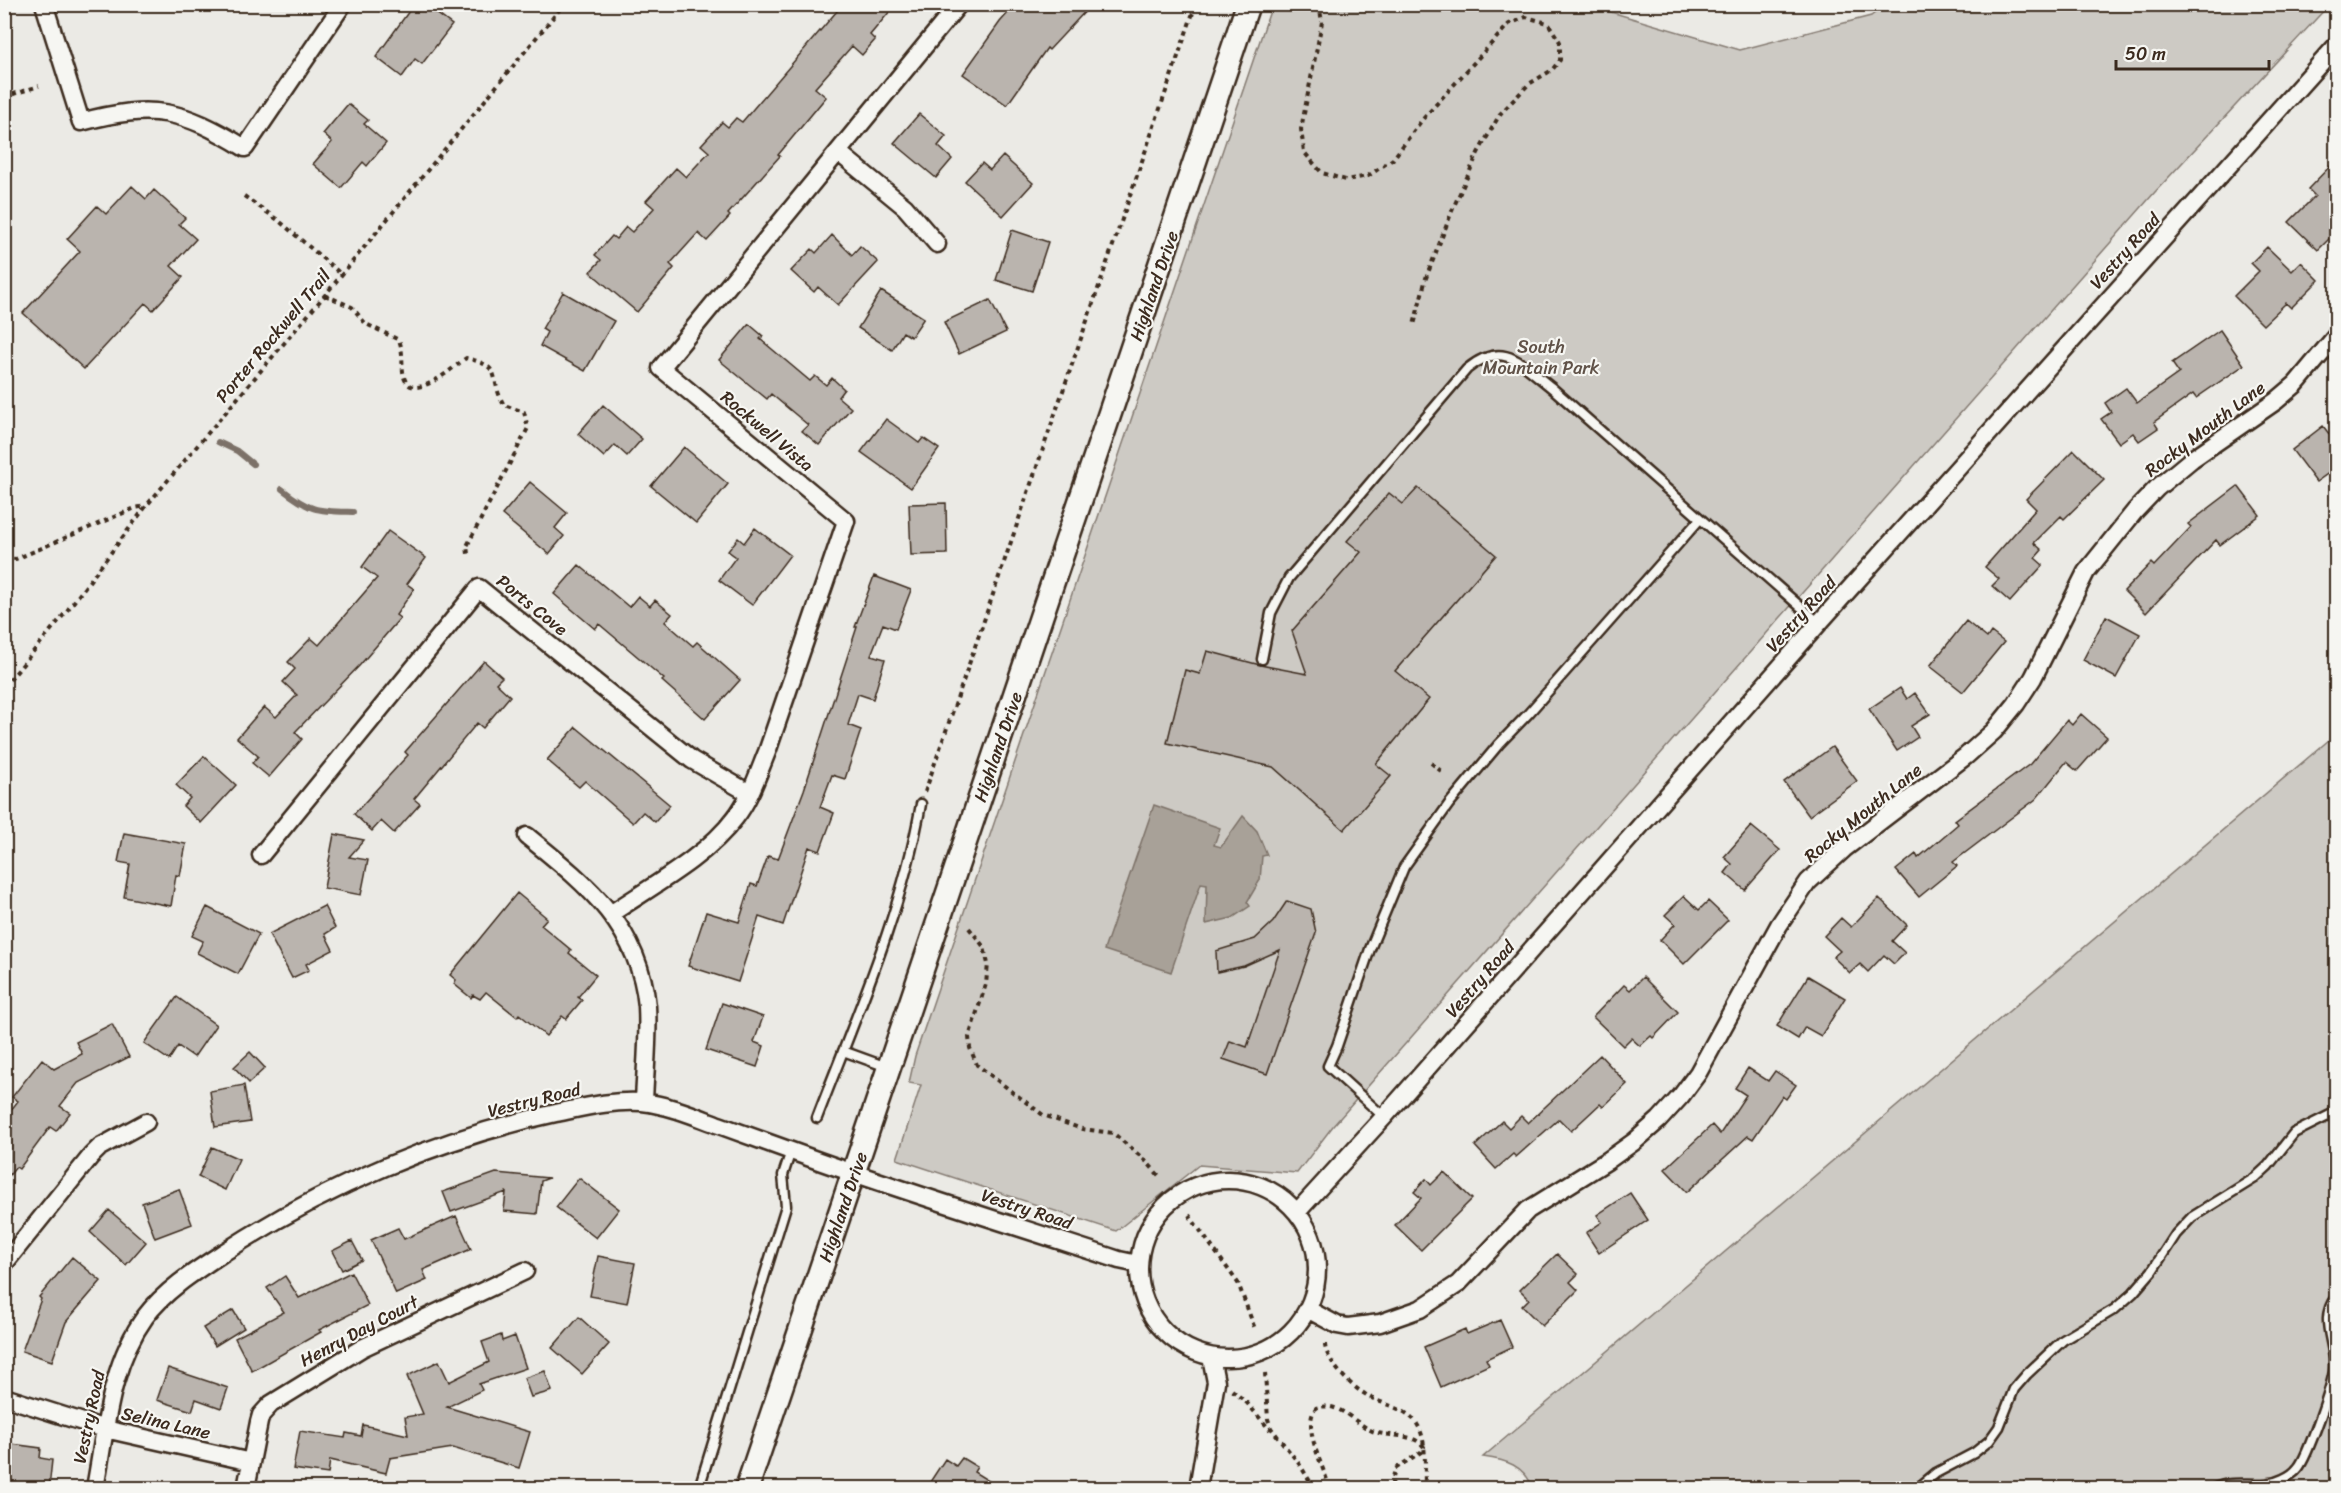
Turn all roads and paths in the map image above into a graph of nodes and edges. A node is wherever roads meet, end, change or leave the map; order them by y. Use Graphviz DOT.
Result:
graph roads {
  1 [pos="44,4"];
  2 [pos="343,4"];
  3 [pos="564,4"];
  4 [pos="959,4"];
  5 [pos="1196,4"];
  6 [pos="1248,4"];
  7 [pos="1319,4"];
  8 [pos="2337,46"];
  9 [pos="39,86"];
  10 [pos="4,97"];
  11 [pos="838,152"];
  12 [pos="244,196"];
  13 [pos="937,244"];
  14 [pos="342,275"];
  15 [pos="325,295"];
  16 [pos="1414,325"];
  17 [pos="2337,336"];
  18 [pos="147,505"];
  19 [pos="1700,519"];
  20 [pos="468,554"];
  21 [pos="4,558"];
  22 [pos="1819,623"];
  23 [pos="1262,659"];
  24 [pos="4,687"];
  25 [pos="1431,763"];
  26 [pos="1441,771"];
  27 [pos="749,793"];
  28 [pos="921,804"];
  29 [pos="527,836"];
  30 [pos="261,855"];
  31 [pos="612,913"];
  32 [pos="969,928"];
  33 [pos="843,1051"];
  34 [pos="890,1068"];
  35 [pos="644,1102"];
  36 [pos="2337,1112"];
  37 [pos="1383,1117"];
  38 [pos="817,1118"];
  39 [pos="146,1122"];
  40 [pos="791,1151"];
  41 [pos="854,1173"];
  42 [pos="1161,1178"];
  43 [pos="1298,1211"];
  44 [pos="1189,1215"];
  45 [pos="4,1264"];
  46 [pos="1138,1264"];
  47 [pos="525,1271"];
  48 [pos="2337,1297"];
  49 [pos="1309,1310"];
  50 [pos="1256,1329"];
  51 [pos="1325,1344"];
  52 [pos="1211,1357"];
  53 [pos="1265,1373"];
  54 [pos="1232,1390"];
  55 [pos="4,1397"];
  56 [pos="105,1428"];
  57 [pos="1275,1436"];
  58 [pos="1424,1447"];
  59 [pos="251,1462"];
  60 [pos="95,1488"];
  61 [pos="246,1488"];
  62 [pos="699,1488"];
  63 [pos="747,1488"];
  64 [pos="1198,1488"];
  65 [pos="1314,1488"];
  66 [pos="1325,1488"];
  67 [pos="1394,1488"];
  68 [pos="1425,1488"];
  69 [pos="1918,1488"];
  70 [pos="2215,1488"];
  1 -- 2 [label="street"];
  3 -- 14 [label="path, Porter Rockwell Trail"];
  4 -- 11 [label="street, Rockwell Vista"];
  5 -- 28 [label="path"];
  6 -- 34 [label="main road, Highland Drive"];
  7 -- 16 [label="path"];
  8 -- 22 [label="street, Vestry Road"];
  9 -- 10 [label="path"];
  11 -- 13 [label="street"];
  11 -- 27 [label="street, Rockwell Vista"];
  12 -- 14 [label="path"];
  14 -- 15 [label="path, Porter Rockwell Trail"];
  15 -- 18 [label="path, Porter Rockwell Trail"];
  15 -- 20 [label="path"];
  17 -- 49 [label="street, Rocky Mouth Lane"];
  18 -- 21 [label="path"];
  18 -- 24 [label="path, Porter Rockwell Trail"];
  19 -- 22 [label="lane"];
  19 -- 23 [label="lane"];
  19 -- 37 [label="lane"];
  22 -- 37 [label="street, Vestry Road"];
  25 -- 26 [label="path"];
  27 -- 30 [label="street, Ports Cove"];
  27 -- 31 [label="street, Rockwell Vista"];
  28 -- 33 [label="lane"];
  29 -- 31 [label="street"];
  31 -- 35 [label="street"];
  32 -- 42 [label="path"];
  33 -- 34 [label="lane"];
  33 -- 38 [label="lane"];
  34 -- 41 [label="main road, Highland Drive"];
  35 -- 40 [label="street, Vestry Road"];
  35 -- 56 [label="street, Vestry Road"];
  36 -- 69 [label="lane"];
  37 -- 43 [label="street, Vestry Road"];
  39 -- 45 [label="street"];
  40 -- 41 [label="street, Vestry Road"];
  40 -- 62 [label="lane"];
  41 -- 46 [label="street, Vestry Road"];
  41 -- 63 [label="main road, Highland Drive"];
  43 -- 46 [label="street"];
  43 -- 49 [label="street"];
  44 -- 50 [label="path"];
  46 -- 52 [label="street"];
  47 -- 59 [label="street, Henry Day Court"];
  48 -- 70 [label="lane"];
  49 -- 52 [label="street"];
  51 -- 58 [label="path"];
  52 -- 64 [label="street"];
  53 -- 57 [label="path"];
  54 -- 57 [label="path"];
  55 -- 56 [label="street, Selina Lane"];
  56 -- 59 [label="street, Selina Lane"];
  56 -- 60 [label="street, Vestry Road"];
  57 -- 65 [label="path"];
  58 -- 66 [label="path"];
  58 -- 67 [label="path"];
  58 -- 68 [label="path"];
  59 -- 61 [label="street, Henry Day Court"];
}
